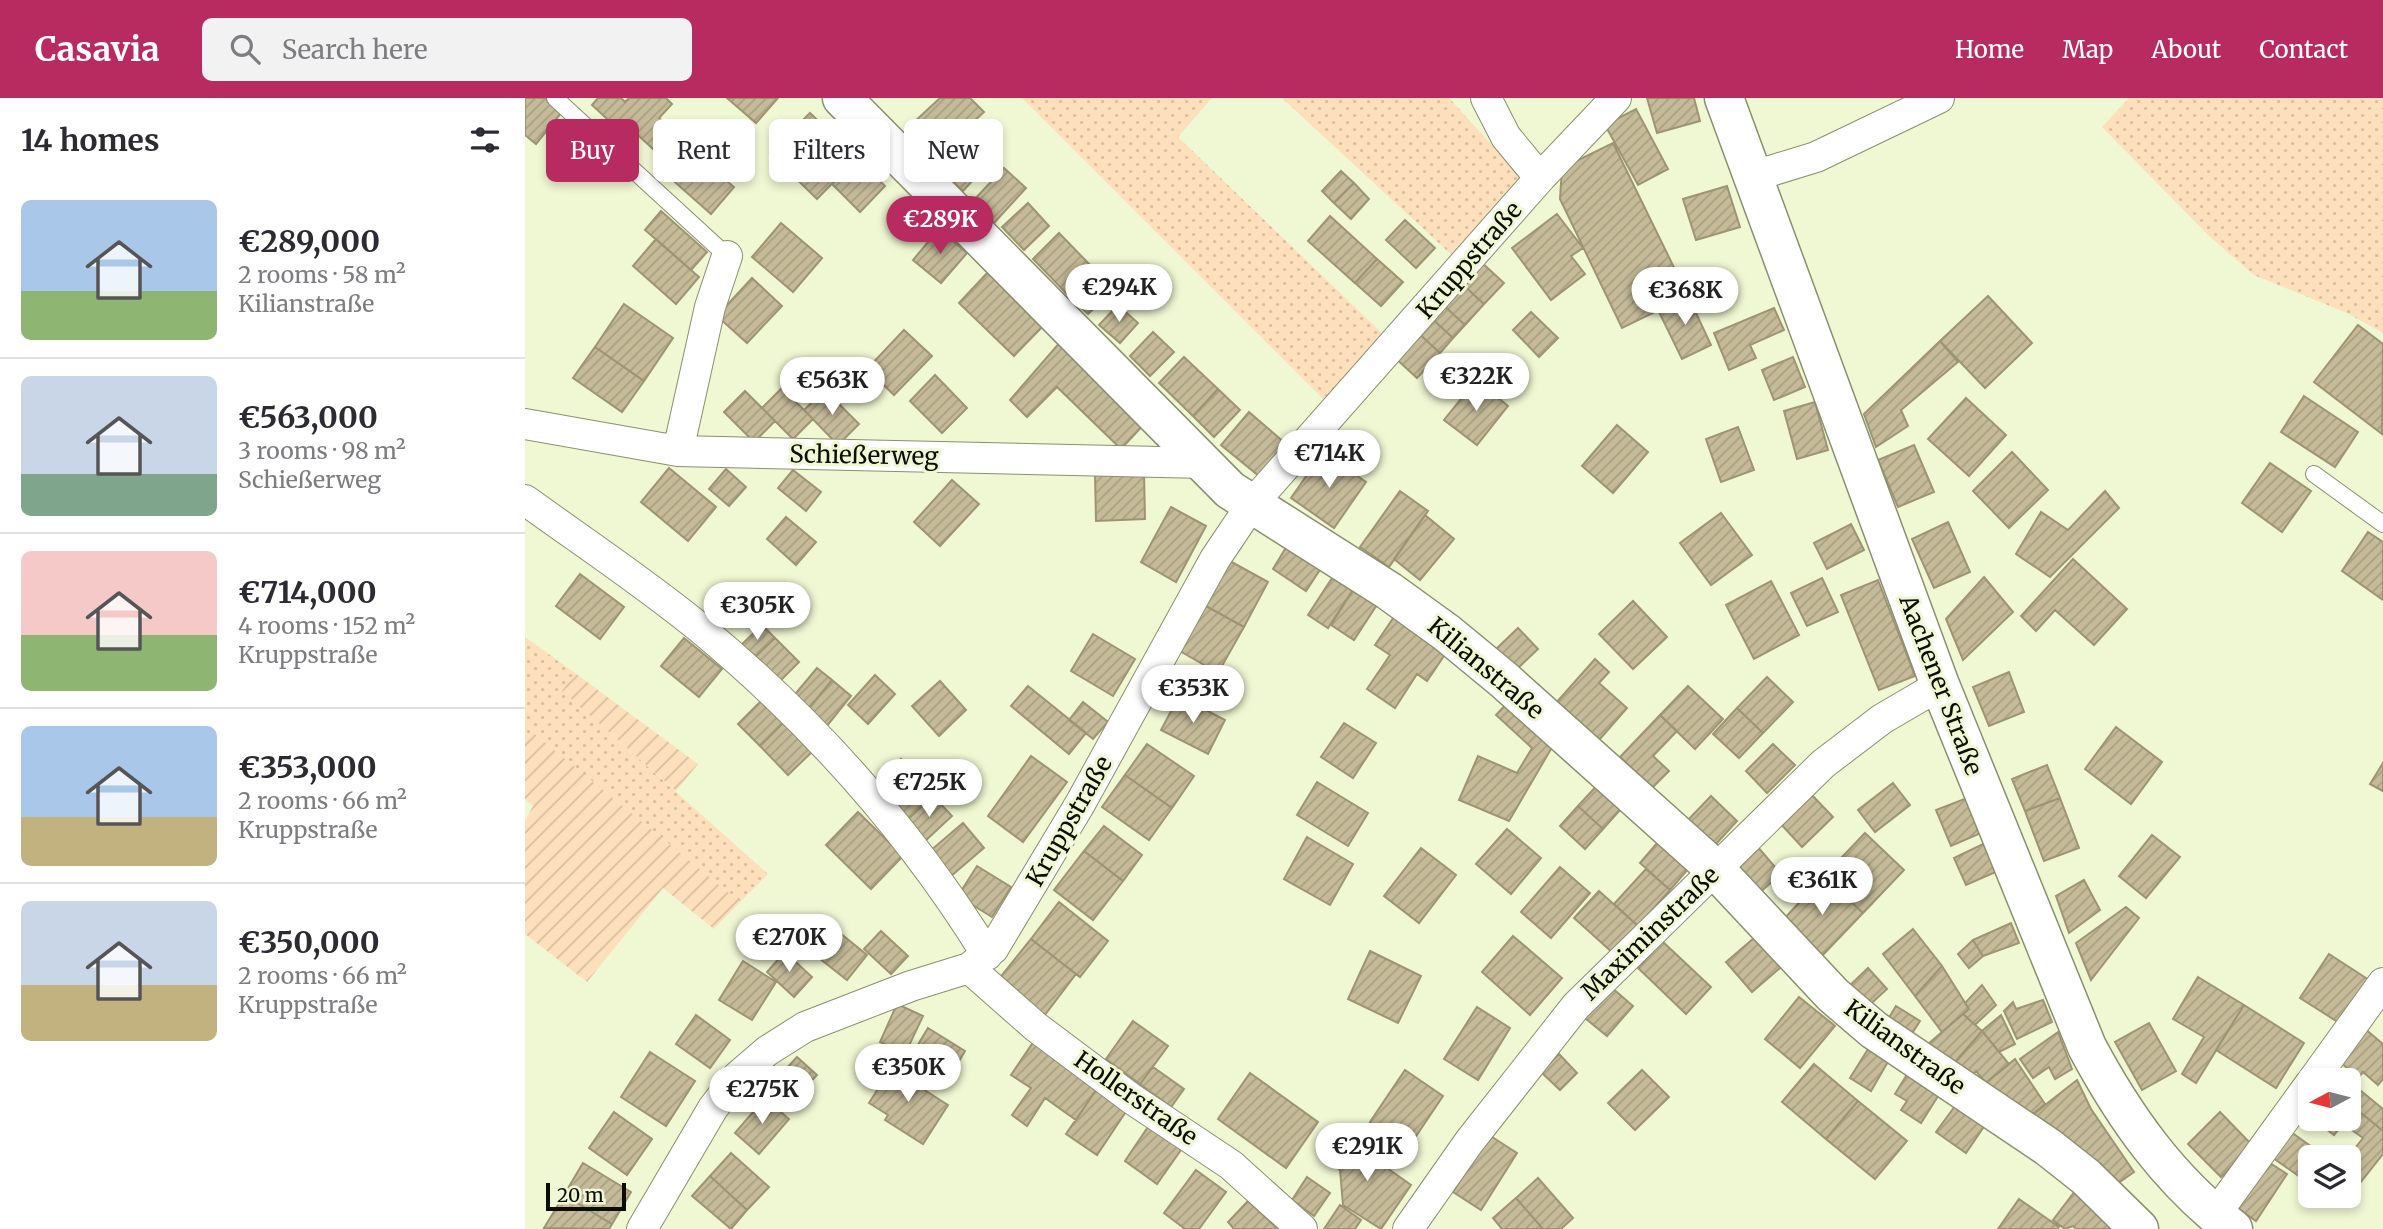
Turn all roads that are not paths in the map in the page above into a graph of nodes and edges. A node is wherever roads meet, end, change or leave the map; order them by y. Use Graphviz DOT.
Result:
graph roads {
  1 [pos="555,98"];
  2 [pos="842,98"];
  3 [pos="1486,98"];
  4 [pos="1616,98"];
  5 [pos="1724,98"];
  6 [pos="1939,98"];
  7 [pos="1754,176"];
  8 [pos="1540,178"];
  9 [pos="727,256"];
  10 [pos="525,424"];
  11 [pos="678,451"];
  12 [pos="1205,463"];
  13 [pos="2314,474"];
  14 [pos="525,500"];
  15 [pos="1252,504"];
  16 [pos="2383,523"];
  17 [pos="1940,685"];
  18 [pos="1715,869"];
  19 [pos="978,961"];
  20 [pos="2383,983"];
  21 [pos="2321,1068"];
  22 [pos="2298,1102"];
  23 [pos="2217,1224"];
  24 [pos="642,1229"];
  25 [pos="1302,1229"];
  26 [pos="1408,1229"];
  27 [pos="2139,1229"];
  1 -- 9 [label="lane"];
  2 -- 12 [label="street, Kilianstraße"];
  3 -- 8 [label="street"];
  4 -- 8 [label="street, Kruppstraße"];
  5 -- 7 [label="street, Aachener Straße"];
  6 -- 7 [label="street"];
  7 -- 17 [label="street, Aachener Straße"];
  8 -- 15 [label="street, Kruppstraße"];
  9 -- 11 [label="street"];
  10 -- 11 [label="street, Schießerweg"];
  11 -- 12 [label="street, Schießerweg"];
  12 -- 15 [label="street, Kilianstraße"];
  13 -- 16 [label="lane"];
  14 -- 19 [label="street, Hollerstraße"];
  15 -- 18 [label="street, Kilianstraße"];
  15 -- 19 [label="street, Kruppstraße"];
  17 -- 18 [label="street, Maximinstraße"];
  17 -- 23 [label="street, Aachener Straße"];
  18 -- 26 [label="street, Maximinstraße"];
  18 -- 27 [label="street, Kilianstraße"];
  19 -- 24 [label="street"];
  19 -- 25 [label="street, Hollerstraße"];
  20 -- 21 [label="street"];
  22 -- 23 [label="street"];
}
